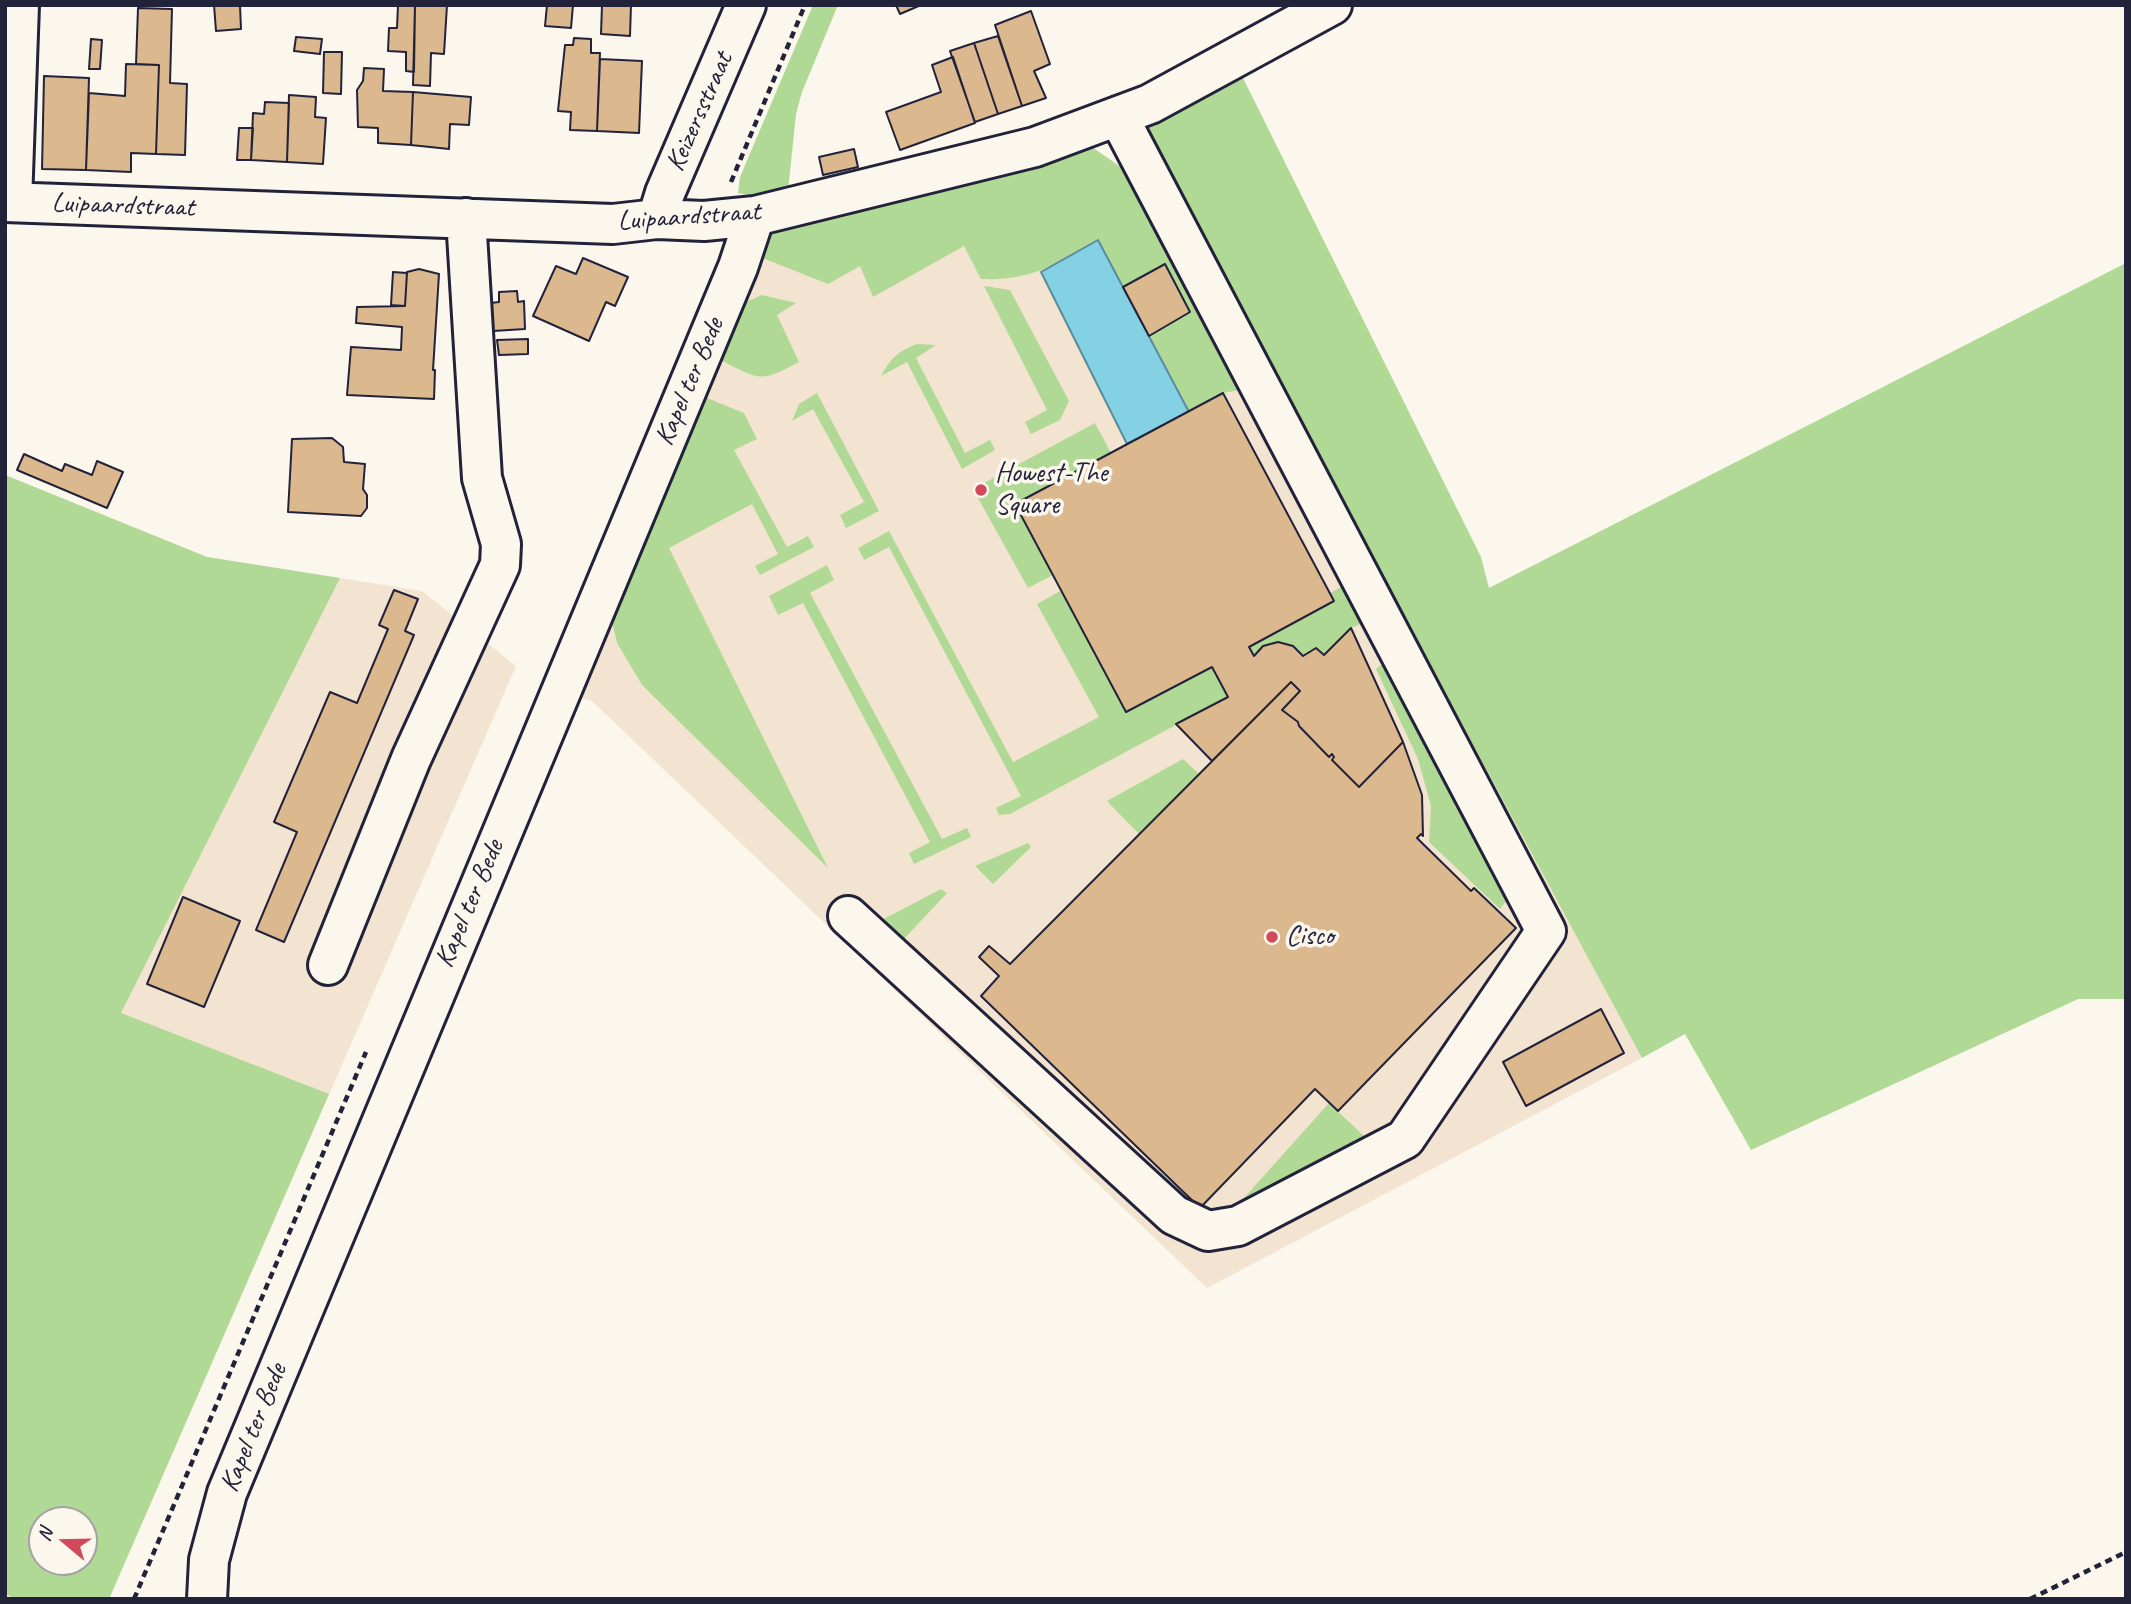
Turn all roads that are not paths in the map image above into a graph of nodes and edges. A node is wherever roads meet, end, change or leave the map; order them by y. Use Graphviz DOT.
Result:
graph roads {
  1 [pos="19,5"];
  2 [pos="746,5"];
  3 [pos="1332,5"];
  4 [pos="1118,116"];
  5 [pos="9,202"];
  6 [pos="740,205"];
  7 [pos="466,218"];
  8 [pos="657,219"];
  9 [pos="848,916"];
  10 [pos="328,965"];
  11 [pos="207,1599"];
  1 -- 5 [label="street"];
  2 -- 8 [label="street, Keizersstraat"];
  3 -- 4 [label="street, Luipaardstraat"];
  4 -- 6 [label="street, Luipaardstraat"];
  4 -- 9 [label="street"];
  5 -- 7 [label="street, Luipaardstraat"];
  6 -- 8 [label="street, Luipaardstraat"];
  6 -- 11 [label="street, Kapel ter Bede"];
  7 -- 8 [label="street, Luipaardstraat"];
  7 -- 10 [label="street"];
}
